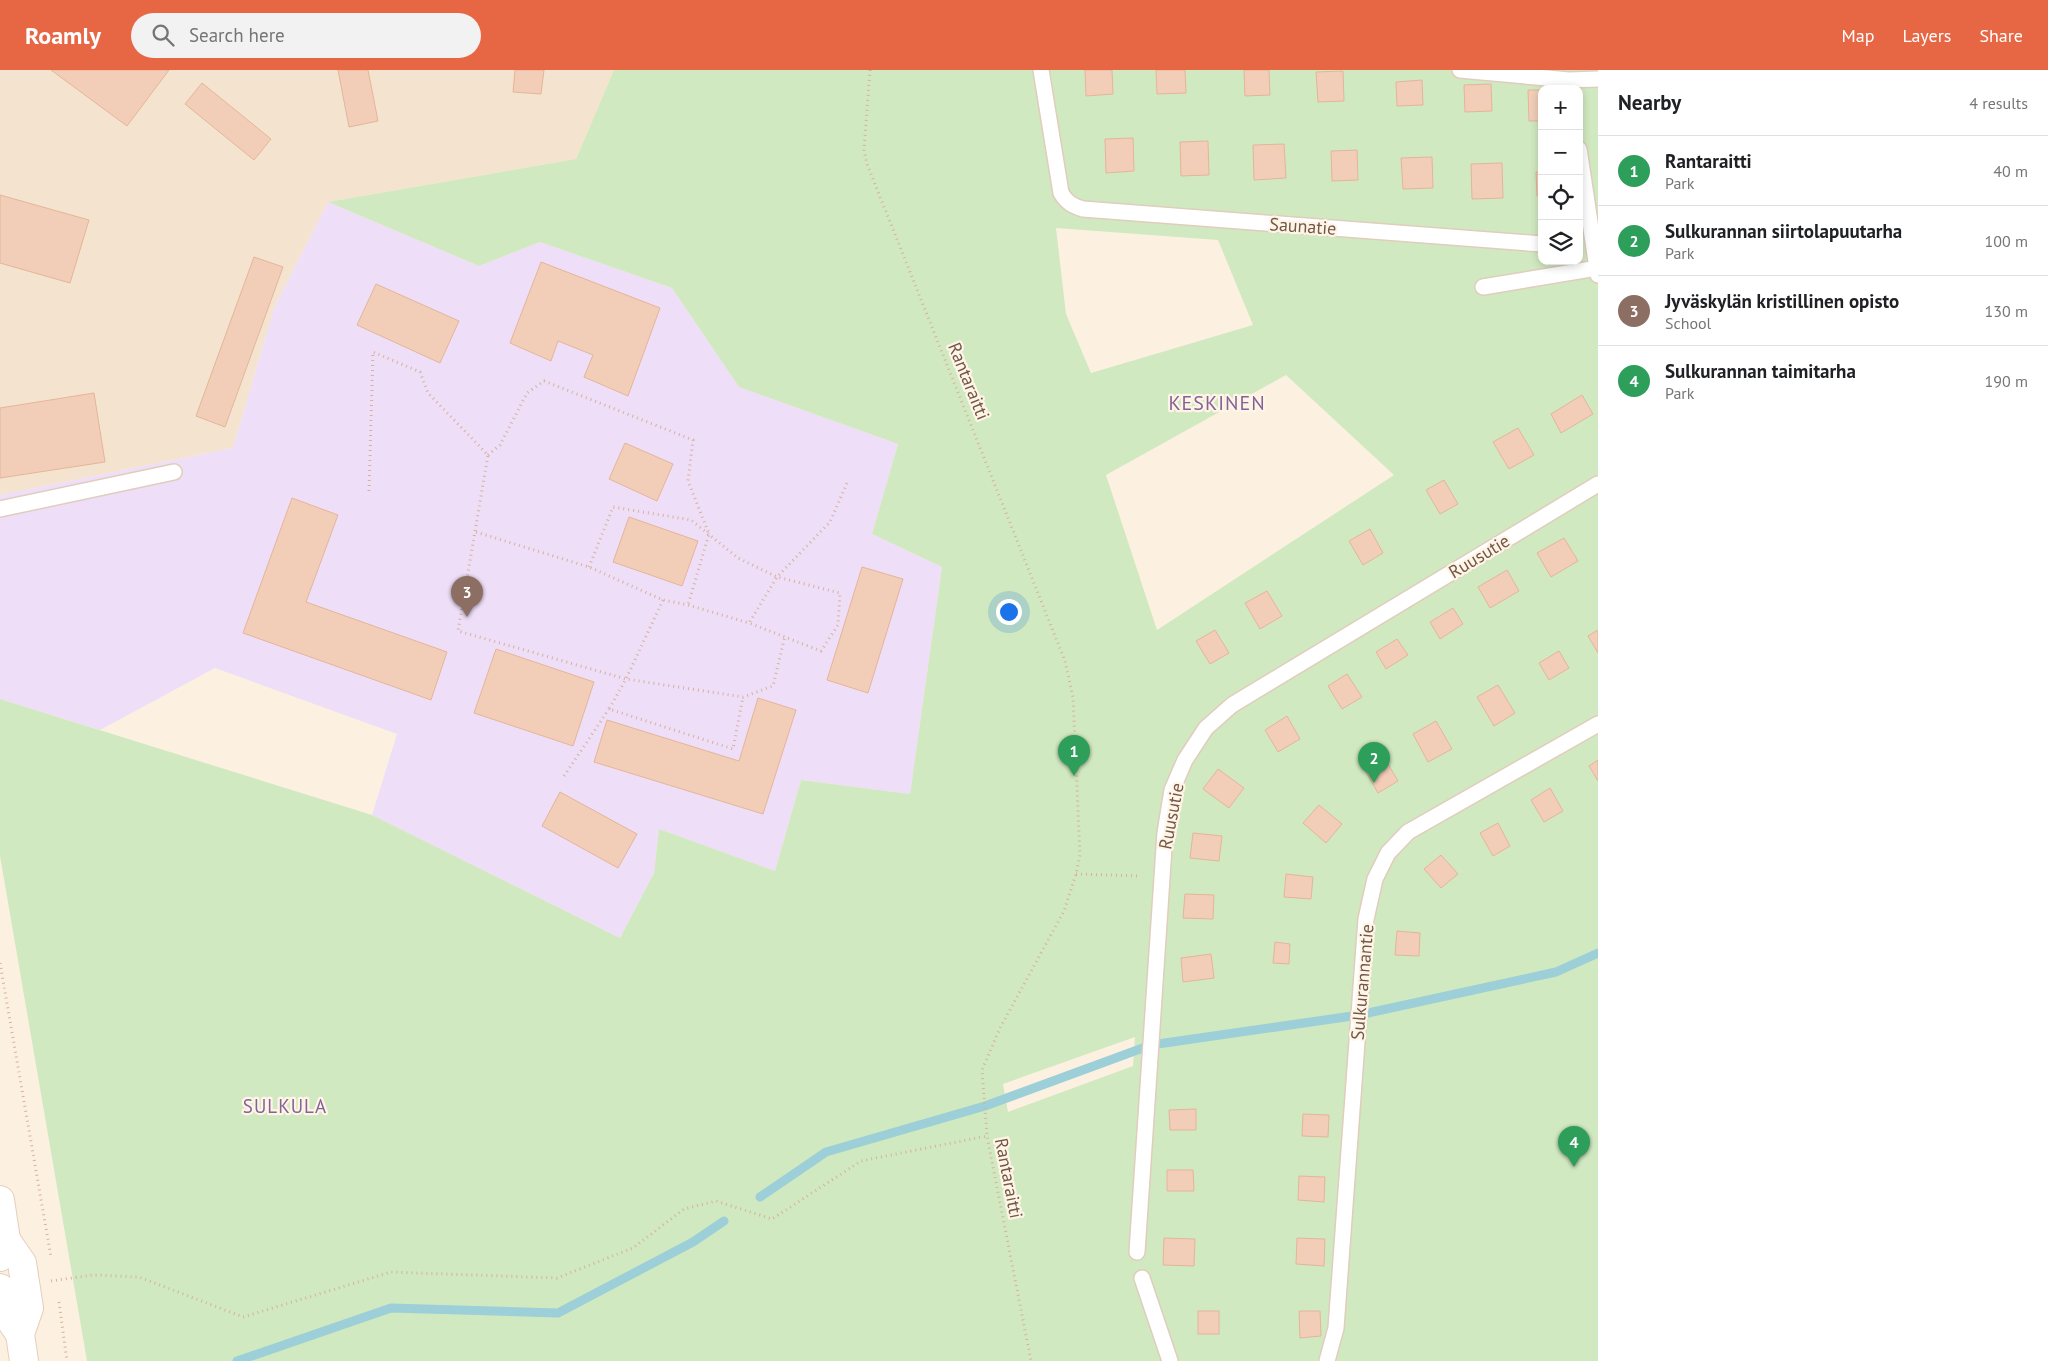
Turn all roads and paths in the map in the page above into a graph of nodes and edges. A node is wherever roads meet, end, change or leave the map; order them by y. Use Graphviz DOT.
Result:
graph roads {
  1 [pos="870,70"];
  2 [pos="1041,70"];
  3 [pos="1460,70"];
  4 [pos="1598,78"];
  5 [pos="1569,79"];
  6 [pos="1581,175"];
  7 [pos="1538,244"];
  8 [pos="1587,248"];
  9 [pos="1598,270"];
  10 [pos="1483,288"];
  11 [pos="488,455"];
  12 [pos="174,472"];
  13 [pos="847,483"];
  14 [pos="1598,484"];
  15 [pos="369,490"];
  16 [pos="0,509"];
  17 [pos="476,532"];
  18 [pos="709,534"];
  19 [pos="589,567"];
  20 [pos="777,577"];
  21 [pos="664,600"];
  22 [pos="688,605"];
  23 [pos="749,623"];
  24 [pos="785,636"];
  25 [pos="626,679"];
  26 [pos="743,697"];
  27 [pos="609,709"];
  28 [pos="1598,724"];
  29 [pos="564,776"];
  30 [pos="1076,874"];
  31 [pos="1162,876"];
  32 [pos="0,963"];
  33 [pos="986,1136"];
  34 [pos="0,1200"];
  35 [pos="3,1249"];
  36 [pos="1137,1252"];
  37 [pos="52,1262"];
  38 [pos="54,1271"];
  39 [pos="1142,1278"];
  40 [pos="56,1281"];
  41 [pos="13,1287"];
  42 [pos="57,1290"];
  43 [pos="58,1298"];
  44 [pos="24,1361"];
  45 [pos="67,1361"];
  46 [pos="1031,1361"];
  47 [pos="1170,1361"];
  48 [pos="1327,1361"];
  1 -- 30 [label="path, Rantaraitti"];
  2 -- 7 [label="lane, Saunatie"];
  3 -- 5 [label="lane"];
  4 -- 5 [label="lane"];
  6 -- 8 [label="lane"];
  8 -- 9 [label="lane"];
  9 -- 10 [label="lane"];
  11 -- 15 [label="path"];
  11 -- 17 [label="path"];
  11 -- 18 [label="path"];
  12 -- 16 [label="lane"];
  13 -- 20 [label="path"];
  14 -- 31 [label="lane, Ruusutie"];
  17 -- 19 [label="path"];
  17 -- 25 [label="path"];
  18 -- 19 [label="path"];
  18 -- 20 [label="path"];
  18 -- 22 [label="path"];
  19 -- 21 [label="path"];
  20 -- 23 [label="path"];
  20 -- 24 [label="path"];
  21 -- 22 [label="path"];
  21 -- 25 [label="path"];
  22 -- 23 [label="path"];
  23 -- 24 [label="path"];
  24 -- 26 [label="path"];
  25 -- 26 [label="path"];
  25 -- 27 [label="path"];
  26 -- 27 [label="path"];
  27 -- 29 [label="path"];
  28 -- 48 [label="lane, Sulkurannantie"];
  30 -- 31 [label="path"];
  30 -- 33 [label="path, Rantaraitti"];
  31 -- 36 [label="lane, Ruusutie"];
  32 -- 37 [label="path"];
  33 -- 40 [label="path"];
  33 -- 46 [label="path, Rantaraitti"];
  34 -- 35 [label="main road"];
  35 -- 41 [label="main road"];
  38 -- 40 [label="path"];
  39 -- 47 [label="lane"];
  40 -- 41 [label="path"];
  40 -- 42 [label="path"];
  41 -- 44 [label="main road"];
  43 -- 45 [label="path"];
}
